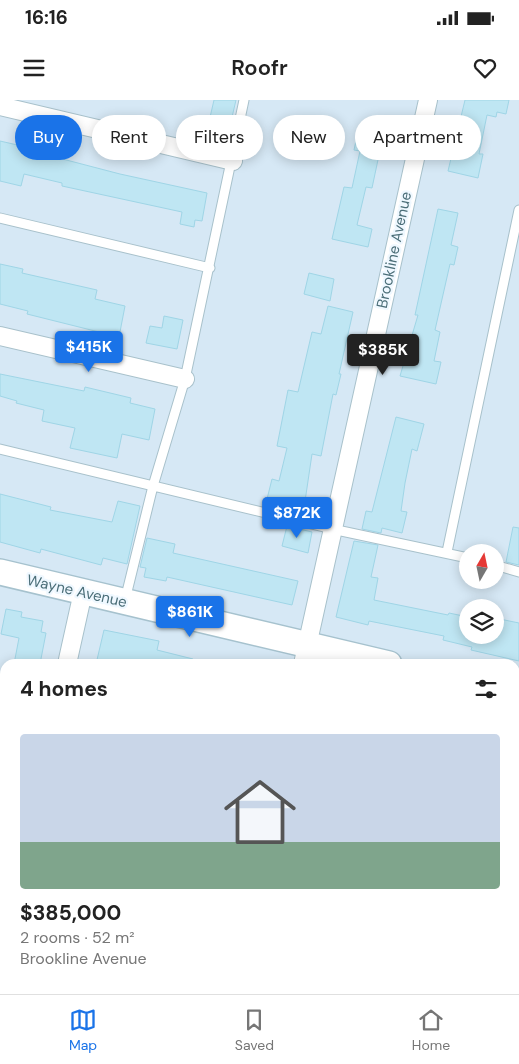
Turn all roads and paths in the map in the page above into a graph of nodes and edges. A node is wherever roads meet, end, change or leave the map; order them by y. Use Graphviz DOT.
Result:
graph roads {
  1 [pos="244,100"];
  2 [pos="428,100"];
  3 [pos="0,106"];
  4 [pos="233,161"];
  5 [pos="519,210"];
  6 [pos="0,218"];
  7 [pos="210,268"];
  8 [pos="0,336"];
  9 [pos="185,379"];
  10 [pos="0,449"];
  11 [pos="153,486"];
  12 [pos="332,528"];
  13 [pos="447,552"];
  14 [pos="459,555"];
  15 [pos="504,568"];
  16 [pos="0,572"];
  17 [pos="519,572"];
  18 [pos="83,592"];
  19 [pos="125,602"];
  20 [pos="306,654"];
  21 [pos="68,659"];
  22 [pos="347,659"];
  1 -- 4 [label="lane"];
  2 -- 12 [label="street, Brookline Avenue"];
  3 -- 4 [label="street"];
  4 -- 7 [label="lane"];
  5 -- 13 [label="lane"];
  6 -- 7 [label="lane"];
  7 -- 9 [label="lane"];
  8 -- 9 [label="street"];
  9 -- 11 [label="lane"];
  10 -- 11 [label="lane"];
  11 -- 12 [label="lane"];
  11 -- 19 [label="lane"];
  12 -- 13 [label="lane"];
  12 -- 20 [label="street, Brookline Avenue"];
  13 -- 14 [label="lane"];
  15 -- 17 [label="lane"];
  16 -- 18 [label="main road, Wayne Avenue"];
  18 -- 19 [label="main road, Wayne Avenue"];
  18 -- 21 [label="street"];
  19 -- 20 [label="main road, Wayne Avenue"];
  20 -- 22 [label="main road, Wayne Avenue"];
}
